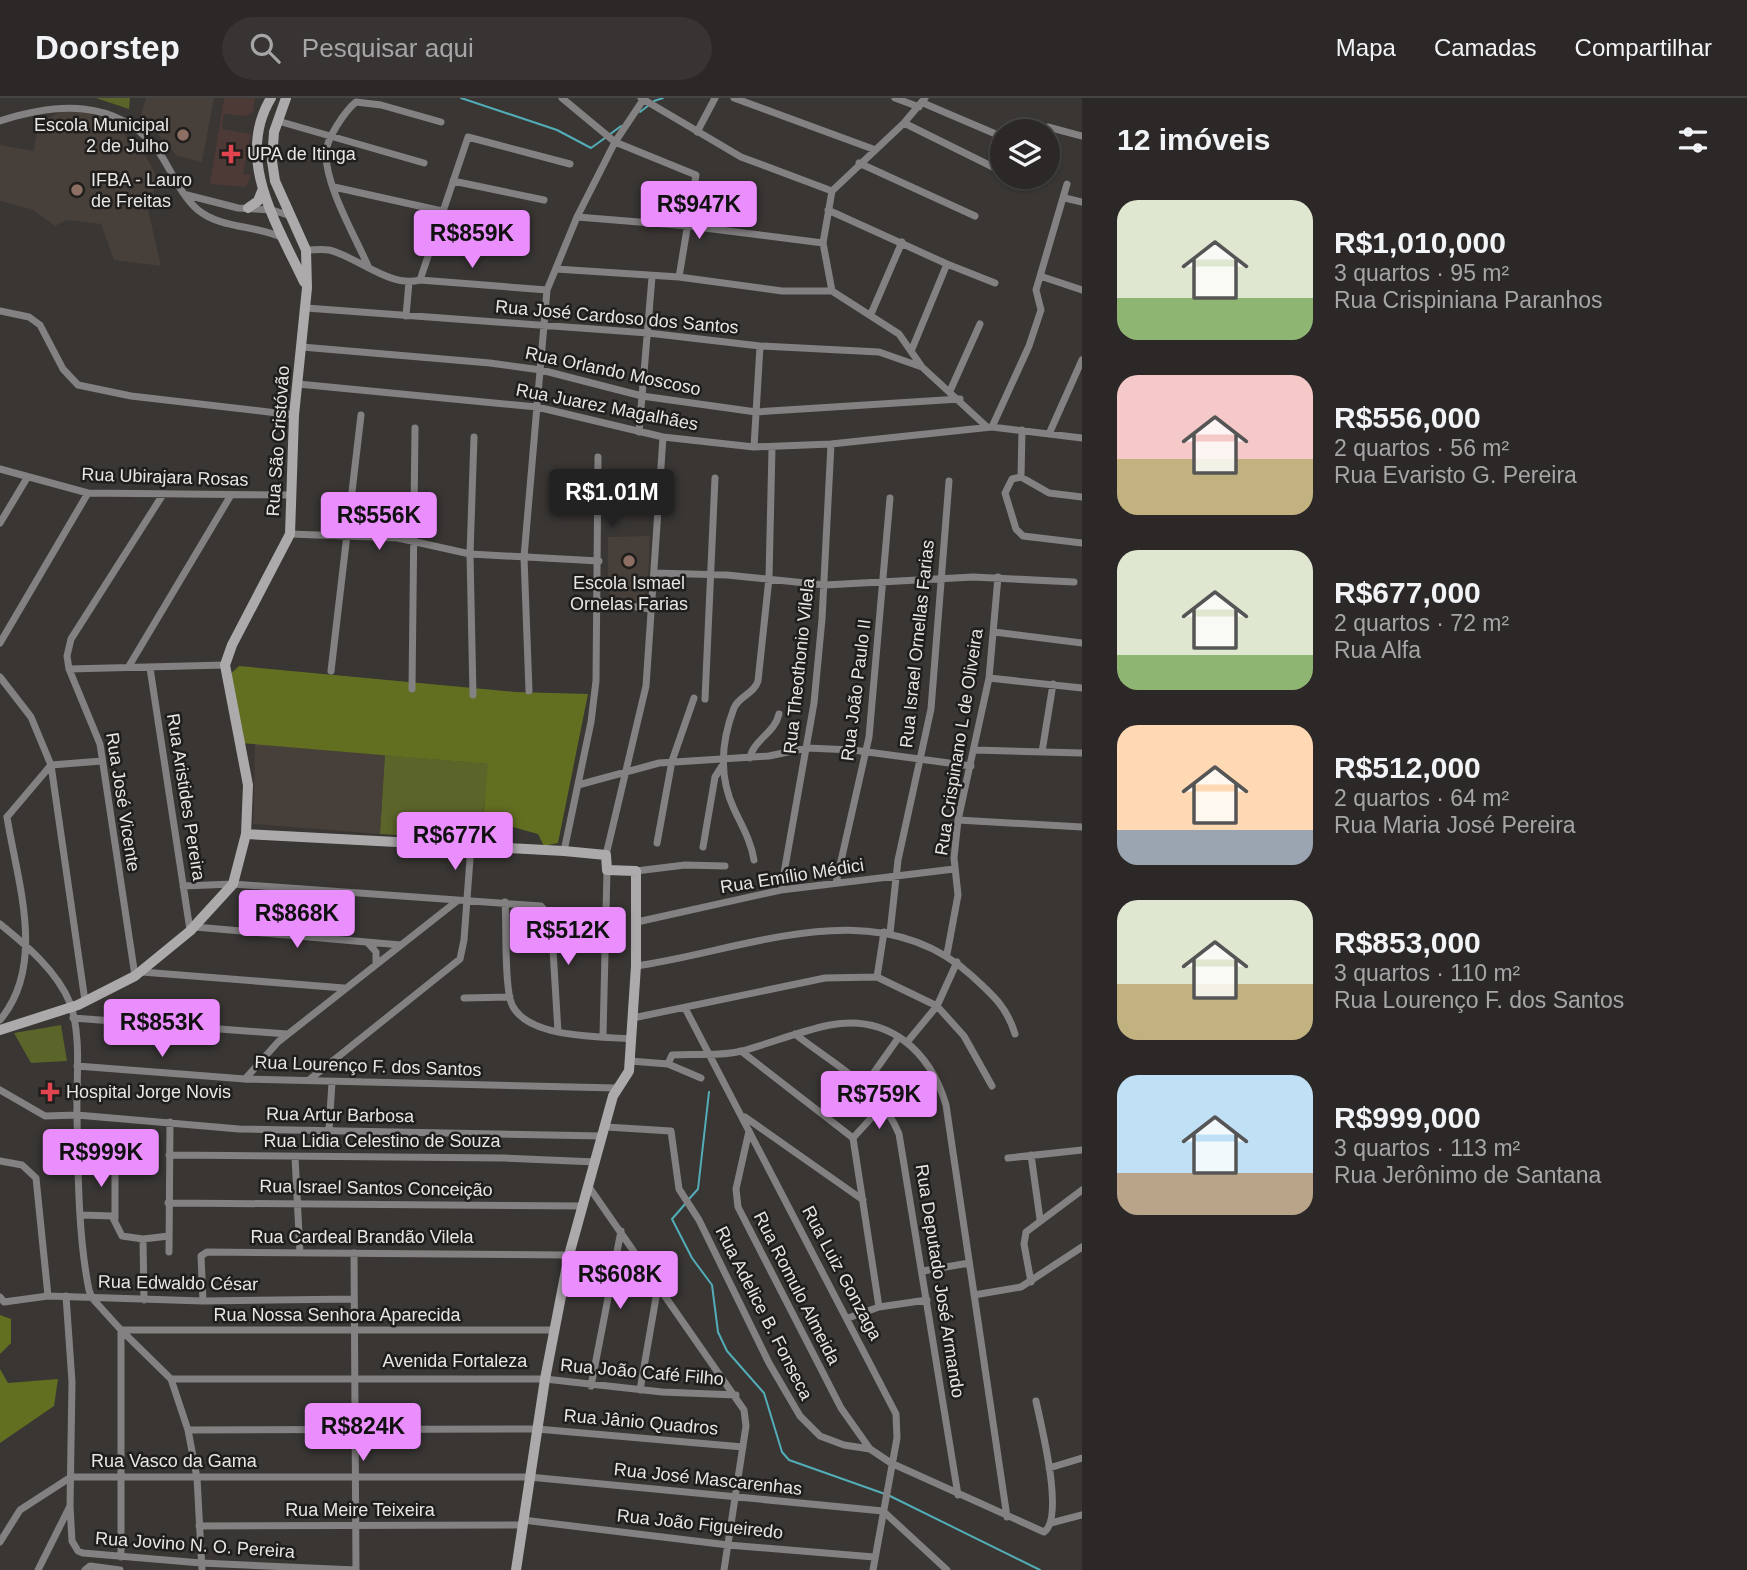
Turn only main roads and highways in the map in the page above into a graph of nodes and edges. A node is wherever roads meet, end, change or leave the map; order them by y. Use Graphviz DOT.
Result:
graph roads {
  1 [pos="271,98"];
  2 [pos="286,98"];
  3 [pos="262,191"];
  4 [pos="244,209"];
  5 [pos="306,250"];
  6 [pos="292,255"];
  7 [pos="307,288"];
  8 [pos="246,834"];
  9 [pos="0,1030"];
  10 [pos="516,1570"];
  1 -- 3 [label="main road, Rua São Cristóvão"];
  2 -- 5 [label="main road, Rua São Cristóvão"];
  3 -- 4 [label="main road"];
  3 -- 6 [label="main road, Rua São Cristóvão"];
  5 -- 6 [label="main road"];
  5 -- 7 [label="main road, Rua São Cristóvão"];
  6 -- 7 [label="main road, Rua São Cristóvão"];
  7 -- 8 [label="main road, Rua São Cristóvão"];
  8 -- 9 [label="main road"];
  8 -- 10 [label="main road, Avenida Fortaleza"];
}
